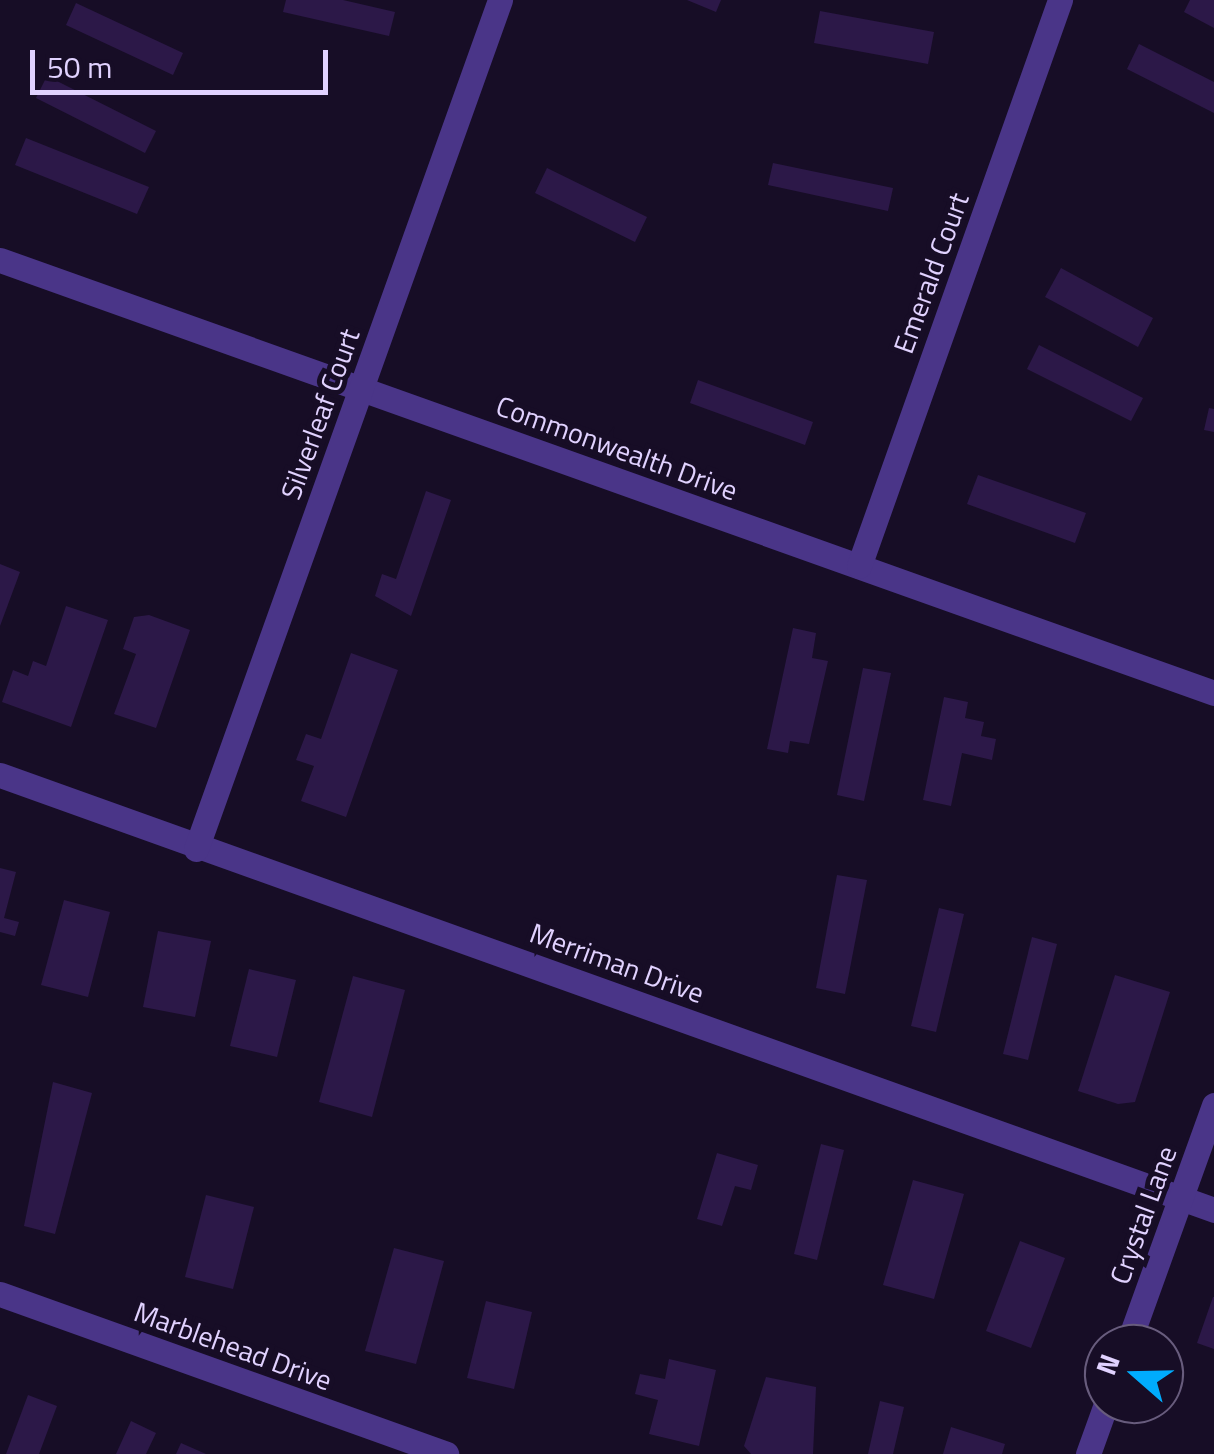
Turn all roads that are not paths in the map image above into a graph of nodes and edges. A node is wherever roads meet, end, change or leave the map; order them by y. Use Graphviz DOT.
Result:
graph roads {
  1 [pos="500,0"];
  2 [pos="1060,0"];
  3 [pos="0,260"];
  4 [pos="361,389"];
  5 [pos="860,566"];
  6 [pos="1214,693"];
  7 [pos="0,776"];
  8 [pos="196,848"];
  9 [pos="1214,1106"];
  10 [pos="1181,1199"];
  11 [pos="1214,1210"];
  12 [pos="0,1294"];
  13 [pos="1135,1324"];
  14 [pos="1099,1424"];
  15 [pos="446,1454"];
  16 [pos="1088,1454"];
  1 -- 4 [label="street, Silverleaf Court"];
  2 -- 5 [label="street, Emerald Court"];
  3 -- 4 [label="street, Commonwealth Drive"];
  4 -- 5 [label="street, Commonwealth Drive"];
  4 -- 8 [label="street, Silverleaf Court"];
  5 -- 6 [label="street, Commonwealth Drive"];
  7 -- 8 [label="street, Merriman Drive"];
  8 -- 10 [label="street, Merriman Drive"];
  9 -- 10 [label="street, Crystal Lane"];
  10 -- 11 [label="street, Merriman Drive"];
  10 -- 13 [label="street, Crystal Lane"];
  12 -- 15 [label="street, Marblehead Drive"];
  14 -- 16 [label="street"];
}
